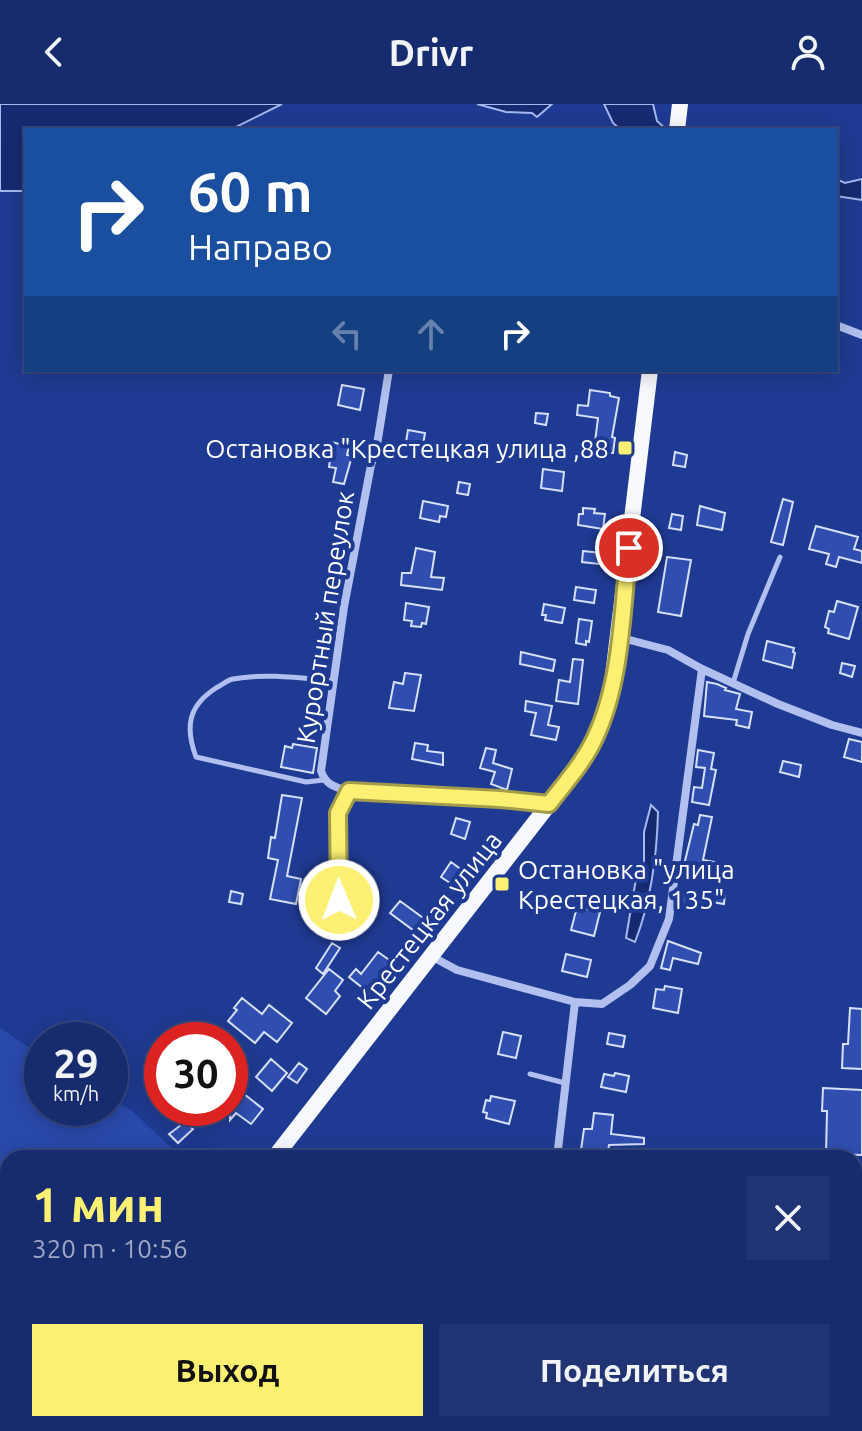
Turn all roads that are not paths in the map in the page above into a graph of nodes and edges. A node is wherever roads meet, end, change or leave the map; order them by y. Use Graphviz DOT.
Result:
graph roads {
  1 [pos="680,104"];
  2 [pos="677,128"];
  3 [pos="838,326"];
  4 [pos="862,335"];
  5 [pos="389,372"];
  6 [pos="650,372"];
  7 [pos="780,557"];
  8 [pos="618,637"];
  9 [pos="702,669"];
  10 [pos="332,681"];
  11 [pos="733,683"];
  12 [pos="862,733"];
  13 [pos="324,780"];
  14 [pos="349,791"];
  15 [pos="549,804"];
  16 [pos="339,900"];
  17 [pos="431,956"];
  18 [pos="575,1002"];
  19 [pos="530,1074"];
  20 [pos="566,1083"];
  21 [pos="280,1150"];
  22 [pos="558,1150"];
  1 -- 2 [label="main road"];
  3 -- 4 [label="street"];
  5 -- 10 [label="street, Курортный переулок"];
  6 -- 8 [label="main road, Крестецкая улица"];
  7 -- 11 [label="lane"];
  8 -- 9 [label="street"];
  8 -- 15 [label="main road, Крестецкая улица"];
  9 -- 11 [label="street"];
  9 -- 18 [label="street"];
  10 -- 13 [label="street, Курортный переулок"];
  10 -- 13 [label="lane"];
  11 -- 12 [label="street"];
  13 -- 14 [label="street, Курортный переулок"];
  14 -- 15 [label="street"];
  14 -- 16 [label="street"];
  15 -- 17 [label="main road, Крестецкая улица"];
  17 -- 18 [label="street"];
  17 -- 21 [label="main road, Крестецкая улица"];
  18 -- 20 [label="street"];
  19 -- 20 [label="lane"];
  20 -- 22 [label="street"];
}
